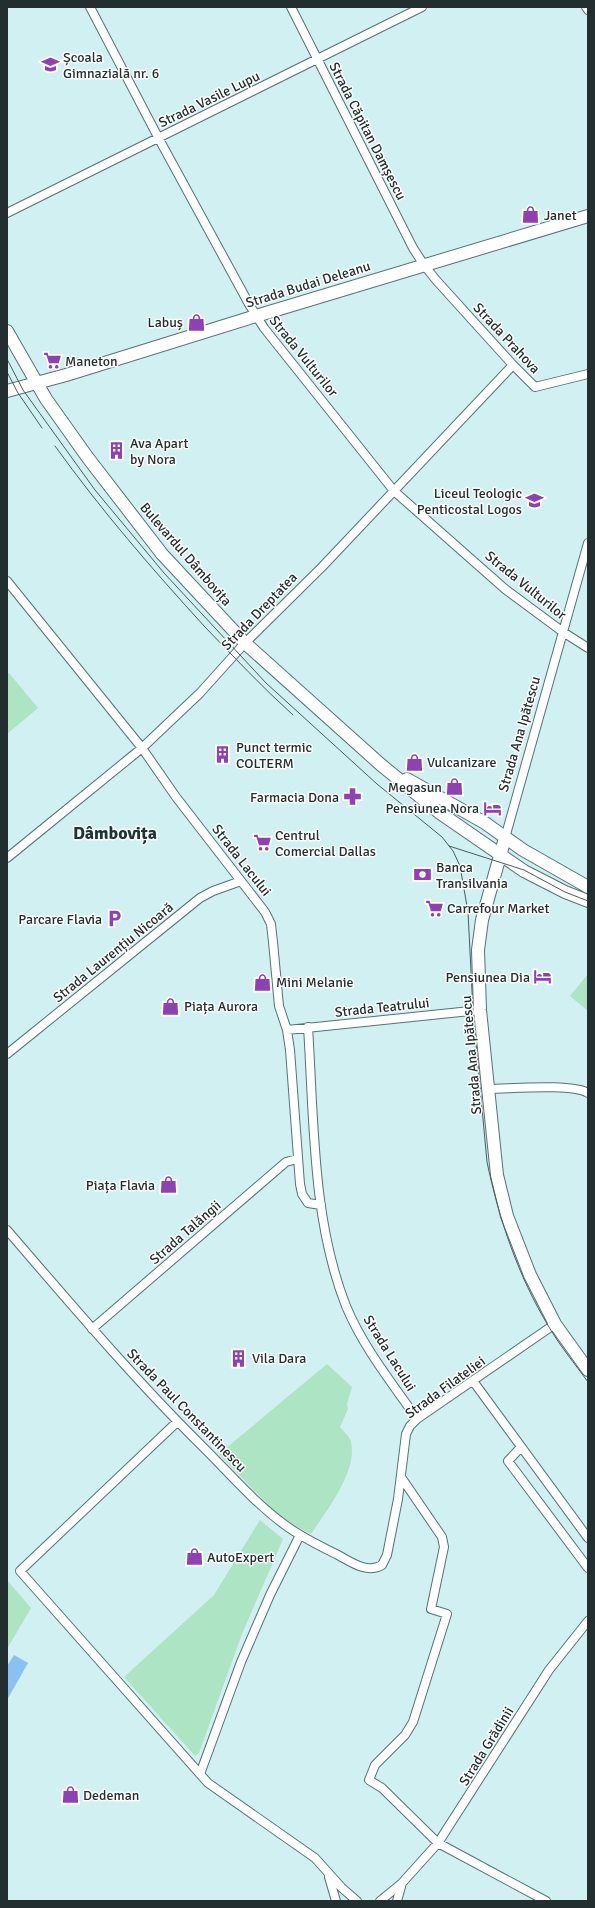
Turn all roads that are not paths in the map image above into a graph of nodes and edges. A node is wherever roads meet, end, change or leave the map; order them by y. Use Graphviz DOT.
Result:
graph roads {
  1 [pos="90,7"];
  2 [pos="291,7"];
  3 [pos="422,7"];
  4 [pos="586,7"];
  5 [pos="588,10"];
  6 [pos="317,60"];
  7 [pos="159,139"];
  8 [pos="7,213"];
  9 [pos="588,216"];
  10 [pos="424,265"];
  11 [pos="256,316"];
  12 [pos="7,331"];
  13 [pos="513,365"];
  14 [pos="588,374"];
  15 [pos="36,383"];
  16 [pos="7,391"];
  17 [pos="394,491"];
  18 [pos="588,543"];
  19 [pos="7,581"];
  20 [pos="563,632"];
  21 [pos="244,643"];
  22 [pos="588,648"];
  23 [pos="142,748"];
  24 [pos="380,764"];
  25 [pos="505,838"];
  26 [pos="500,855"];
  27 [pos="7,858"];
  28 [pos="241,881"];
  29 [pos="588,887"];
  30 [pos="588,901"];
  31 [pos="480,1010"];
  32 [pos="308,1027"];
  33 [pos="287,1030"];
  34 [pos="7,1054"];
  35 [pos="488,1089"];
  36 [pos="588,1093"];
  37 [pos="297,1159"];
  38 [pos="321,1205"];
  39 [pos="7,1230"];
  40 [pos="555,1324"];
  41 [pos="92,1329"];
  42 [pos="588,1370"];
  43 [pos="473,1381"];
  44 [pos="417,1419"];
  45 [pos="177,1422"];
  46 [pos="521,1447"];
  47 [pos="401,1477"];
  48 [pos="300,1535"];
  49 [pos="588,1538"];
  50 [pos="378,1567"];
  51 [pos="588,1568"];
  52 [pos="588,1621"];
  53 [pos="200,1774"];
  54 [pos="438,1843"];
  55 [pos="328,1874"];
  56 [pos="402,1883"];
  57 [pos="336,1901"];
  58 [pos="357,1901"];
  59 [pos="380,1901"];
  60 [pos="397,1901"];
  61 [pos="546,1901"];
  1 -- 7 [label="street, Strada Vulturilor"];
  2 -- 6 [label="street, Strada Căpitan Damșescu"];
  3 -- 6 [label="street, Strada Vasile Lupu"];
  4 -- 5 [label="street"];
  6 -- 7 [label="street, Strada Vasile Lupu"];
  6 -- 10 [label="street, Strada Căpitan Damșescu"];
  7 -- 8 [label="street, Strada Vasile Lupu"];
  7 -- 11 [label="street, Strada Vulturilor"];
  9 -- 10 [label="main road, Strada Budai Deleanu"];
  10 -- 11 [label="main road, Strada Budai Deleanu"];
  10 -- 13 [label="street, Strada Prahova"];
  11 -- 15 [label="main road, Strada Budai Deleanu"];
  11 -- 17 [label="street, Strada Vulturilor"];
  12 -- 15 [label="main road, Bulevardul Dâmbovița"];
  13 -- 14 [label="street, Strada Prahova"];
  13 -- 17 [label="street, Strada Dreptatea"];
  15 -- 16 [label="main road, Strada Budai Deleanu"];
  15 -- 21 [label="main road, Bulevardul Dâmbovița"];
  17 -- 20 [label="street, Strada Vulturilor"];
  17 -- 21 [label="street, Strada Dreptatea"];
  18 -- 20 [label="street, Strada Ana Ipătescu"];
  19 -- 23 [label="street, Strada Lacului"];
  20 -- 22 [label="street, Strada Vulturilor"];
  20 -- 25 [label="street, Strada Ana Ipătescu"];
  21 -- 23 [label="street, Strada Dreptatea"];
  21 -- 24 [label="main road, Bulevardul Dâmbovița"];
  23 -- 27 [label="street, Strada Dreptatea"];
  23 -- 28 [label="street, Strada Lacului"];
  24 -- 25 [label="main road, Bulevardul Dâmbovița"];
  24 -- 26 [label="main road, Bulevardul Dâmbovița"];
  25 -- 26 [label="main road, Strada Ana Ipătescu"];
  25 -- 29 [label="main road, Bulevardul Dâmbovița"];
  26 -- 30 [label="main road, Bulevardul Dâmbovița"];
  26 -- 31 [label="main road, Strada Ana Ipătescu"];
  28 -- 33 [label="street, Strada Lacului"];
  28 -- 34 [label="street, Strada Laurențiu Nicoară"];
  31 -- 32 [label="street, Strada Teatrului"];
  31 -- 35 [label="main road, Strada Ana Ipătescu"];
  32 -- 33 [label="street, Strada Teatrului"];
  32 -- 38 [label="street, Strada Lacului"];
  33 -- 37 [label="street, Strada Lacului"];
  35 -- 36 [label="street"];
  35 -- 40 [label="main road, Strada Ana Ipătescu"];
  37 -- 38 [label="street, Strada Lacului"];
  37 -- 41 [label="street, Strada Talăngii"];
  38 -- 44 [label="street, Strada Lacului"];
  39 -- 41 [label="street, Strada Paul Constantinescu"];
  40 -- 42 [label="main road, Strada Ana Ipătescu"];
  40 -- 43 [label="street, Strada Filateliei"];
  41 -- 45 [label="street, Strada Paul Constantinescu"];
  43 -- 44 [label="street, Strada Filateliei"];
  43 -- 46 [label="street"];
  44 -- 47 [label="street, Strada Filateliei"];
  45 -- 48 [label="street, Strada Paul Constantinescu"];
  45 -- 53 [label="street"];
  46 -- 49 [label="street"];
  46 -- 51 [label="street"];
  47 -- 50 [label="street, Strada Filateliei"];
  47 -- 54 [label="street"];
  48 -- 50 [label="street, Strada Paul Constantinescu"];
  48 -- 53 [label="street"];
  52 -- 54 [label="street, Strada Grădinii"];
  53 -- 55 [label="street"];
  54 -- 56 [label="street, Strada Grădinii"];
  54 -- 61 [label="street"];
  55 -- 57 [label="street"];
  55 -- 58 [label="street"];
  56 -- 59 [label="street, Strada Grădinii"];
  56 -- 60 [label="street, Strada Grădinii"];
}
